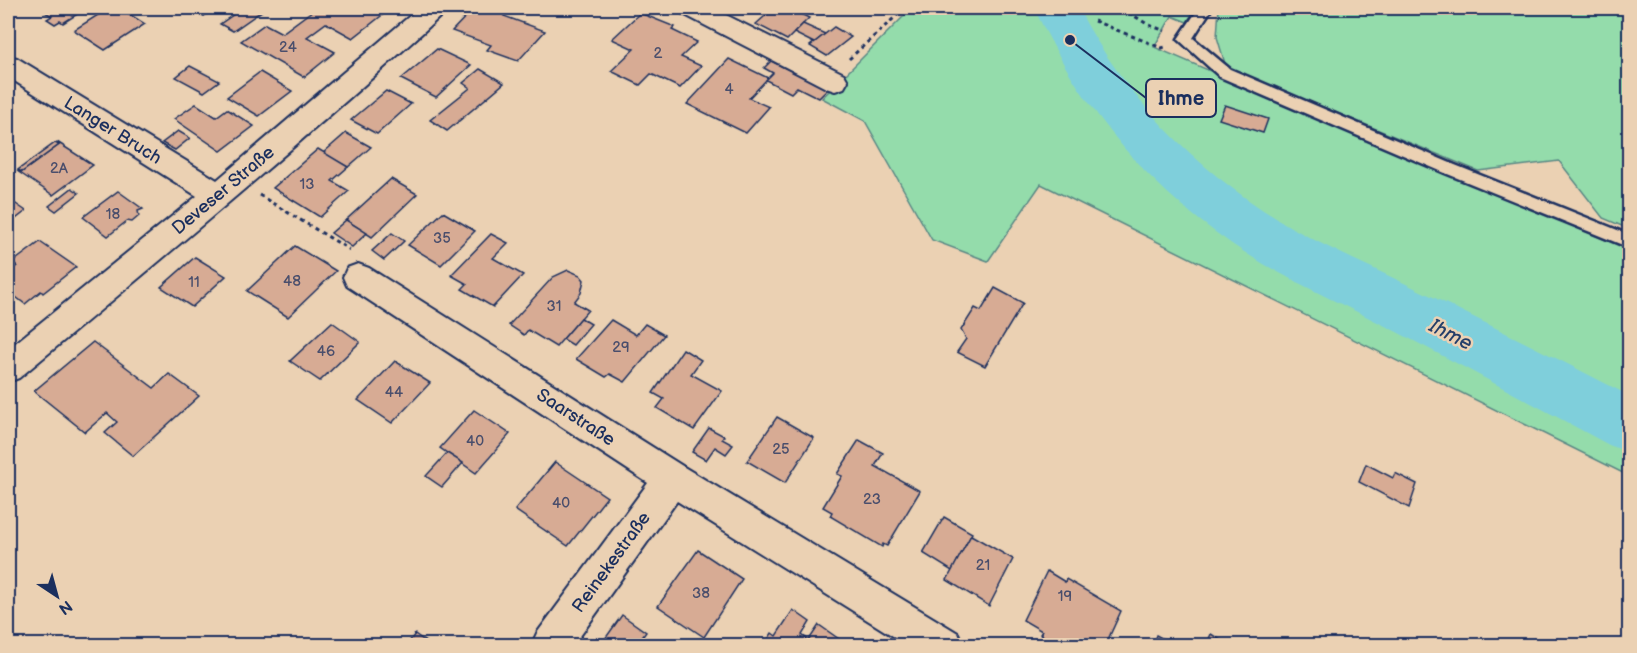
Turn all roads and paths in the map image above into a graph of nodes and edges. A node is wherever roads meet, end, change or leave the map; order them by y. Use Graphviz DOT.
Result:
graph roads {
  1 [pos="434,8"];
  2 [pos="692,8"];
  3 [pos="905,8"];
  4 [pos="1122,8"];
  5 [pos="1205,8"];
  6 [pos="1094,21"];
  7 [pos="1185,39"];
  8 [pos="8,65"];
  9 [pos="838,74"];
  10 [pos="226,188"];
  11 [pos="1629,242"];
  12 [pos="358,277"];
  13 [pos="8,368"];
  14 [pos="672,479"];
  15 [pos="550,645"];
  16 [pos="945,645"];
  1 -- 10 [label="street, Deveser Straße"];
  2 -- 9 [label="street"];
  3 -- 9 [label="path"];
  4 -- 7 [label="path"];
  5 -- 7 [label="lane"];
  6 -- 7 [label="path"];
  7 -- 11 [label="lane"];
  8 -- 10 [label="street, Langer Bruch"];
  10 -- 12 [label="path"];
  10 -- 13 [label="street, Deveser Straße"];
  12 -- 14 [label="street, Saarstraße"];
  14 -- 15 [label="street, Reinekestraße"];
  14 -- 16 [label="street, Saarstraße"];
}
